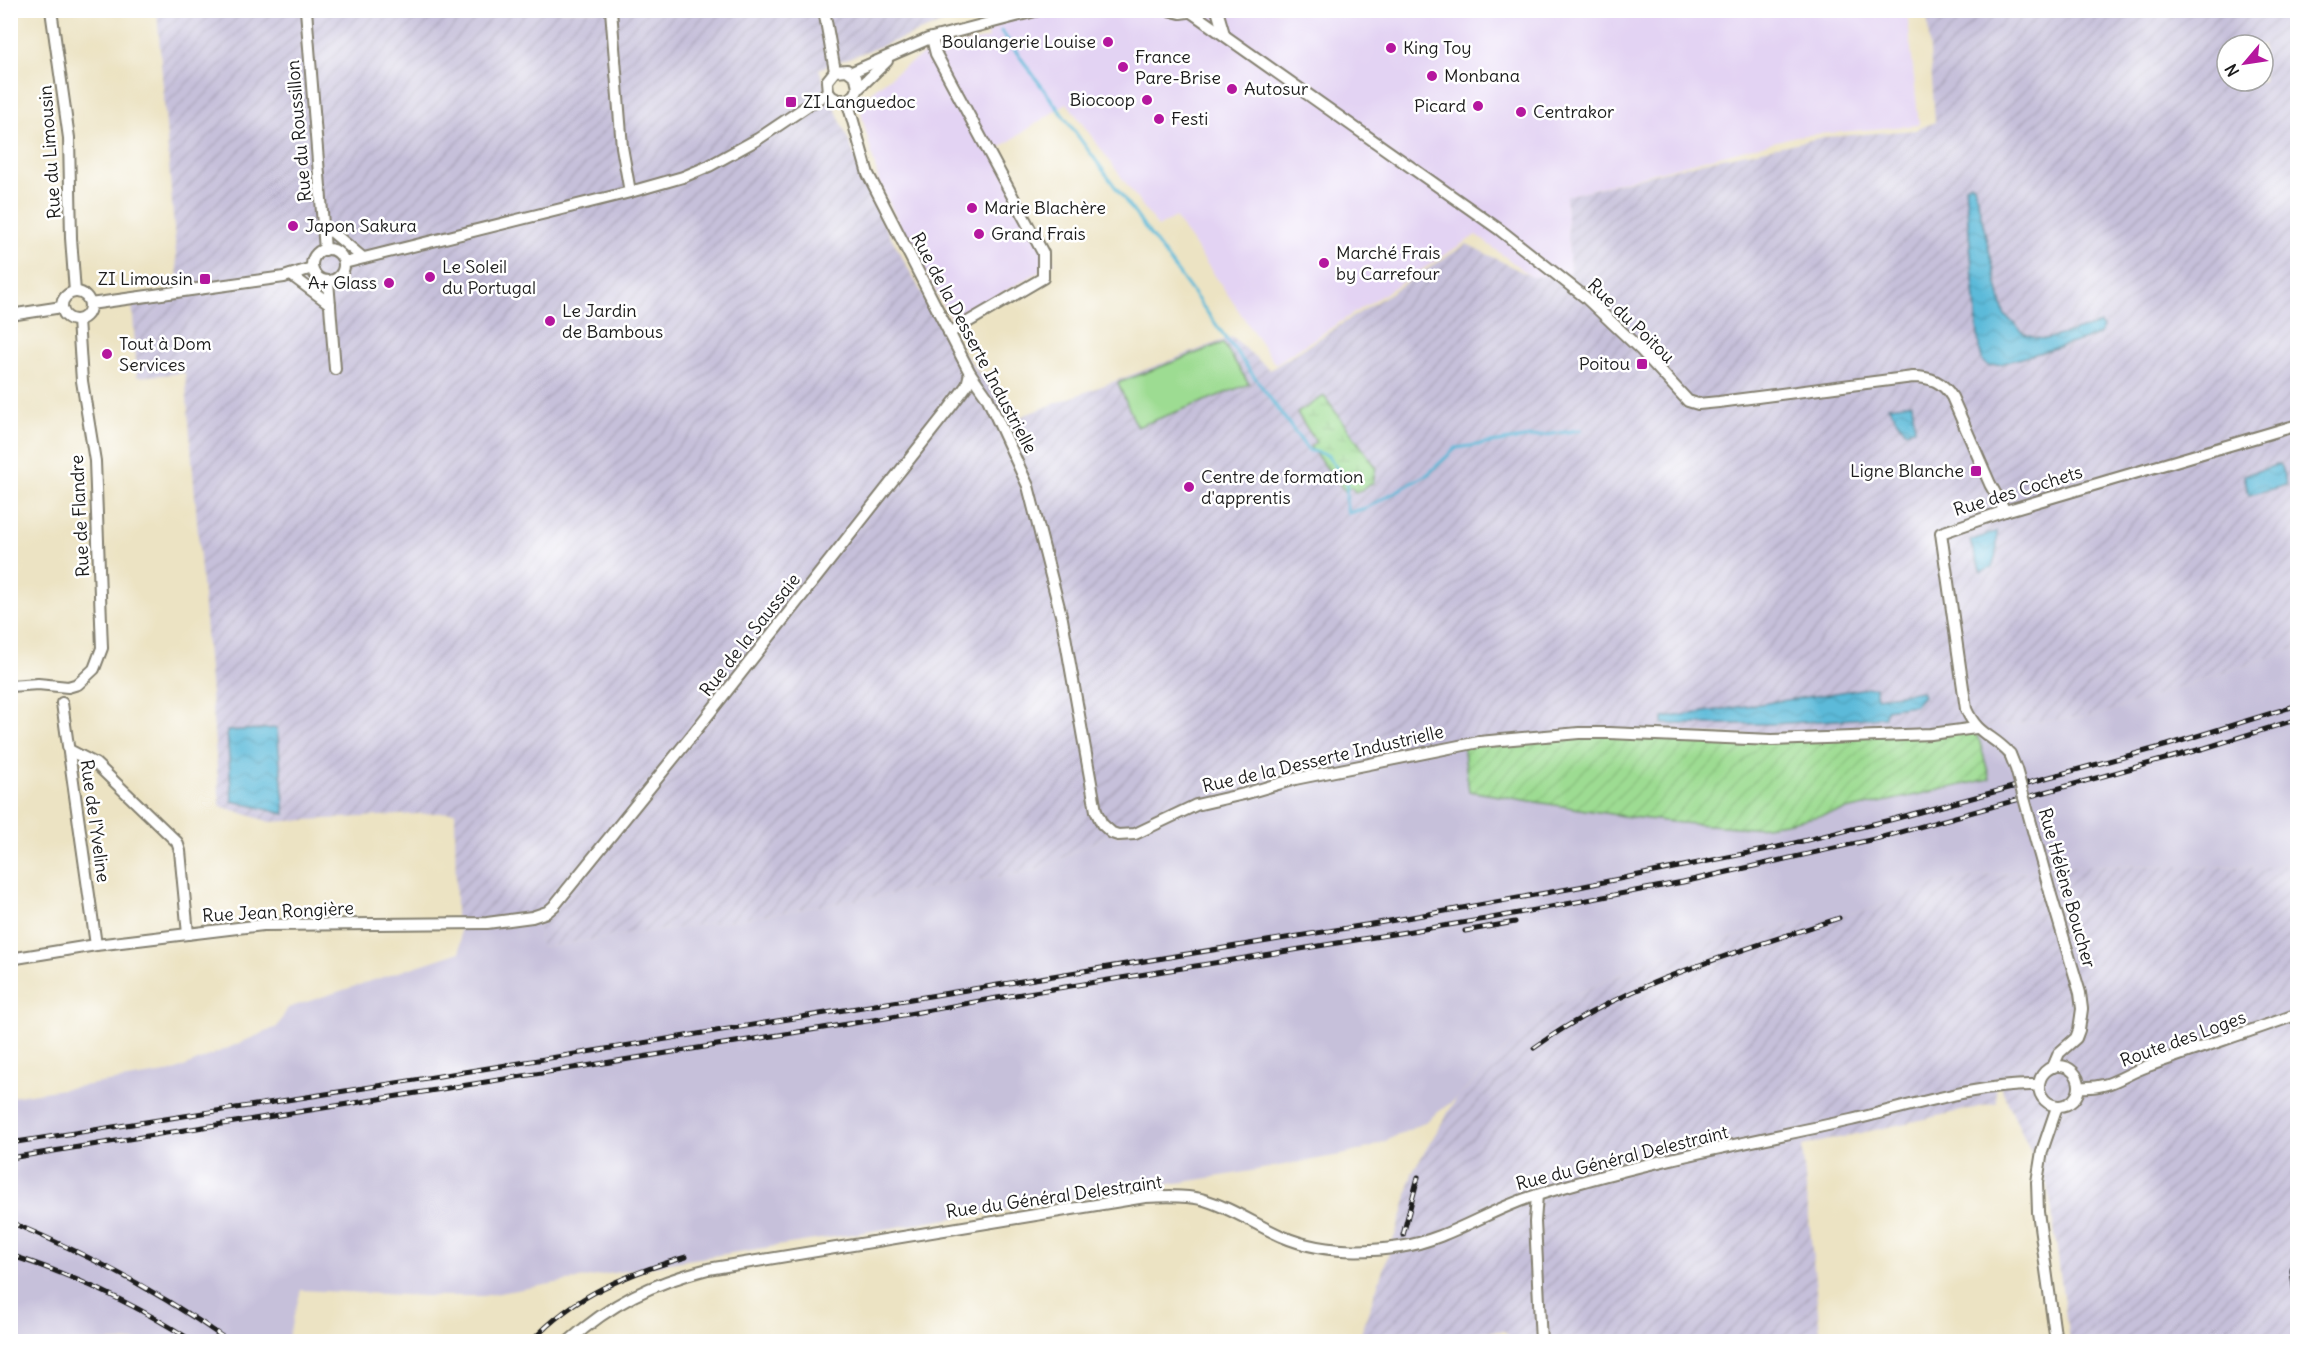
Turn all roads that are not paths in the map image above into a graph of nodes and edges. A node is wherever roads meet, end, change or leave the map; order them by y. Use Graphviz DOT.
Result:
graph roads {
  1 [pos="51,10"];
  2 [pos="306,10"];
  3 [pos="610,10"];
  4 [pos="824,10"];
  5 [pos="1039,10"];
  6 [pos="1168,10"];
  7 [pos="1217,10"];
  8 [pos="1193,11"];
  9 [pos="1224,34"];
  10 [pos="932,38"];
  11 [pos="896,52"];
  12 [pos="835,71"];
  13 [pos="852,72"];
  14 [pos="858,89"];
  15 [pos="828,92"];
  16 [pos="847,100"];
  17 [pos="630,192"];
  18 [pos="324,231"];
  19 [pos="325,250"];
  20 [pos="363,258"];
  21 [pos="344,263"];
  22 [pos="312,268"];
  23 [pos="291,275"];
  24 [pos="328,281"];
  25 [pos="75,292"];
  26 [pos="90,304"];
  27 [pos="330,304"];
  28 [pos="62,307"];
  29 [pos="10,315"];
  30 [pos="78,320"];
  31 [pos="949,333"];
  32 [pos="335,369"];
  33 [pos="970,373"];
  34 [pos="2298,425"];
  35 [pos="2005,511"];
  36 [pos="10,686"];
  37 [pos="62,703"];
  38 [pos="1976,728"];
  39 [pos="69,750"];
  40 [pos="547,912"];
  41 [pos="188,934"];
  42 [pos="96,945"];
  43 [pos="10,959"];
  44 [pos="2298,1014"];
  45 [pos="2053,1067"];
  46 [pos="2038,1085"];
  47 [pos="2079,1087"];
  48 [pos="2057,1107"];
  49 [pos="1537,1195"];
  50 [pos="568,1341"];
  51 [pos="1541,1341"];
  52 [pos="2055,1341"];
  1 -- 25 [label="street, Rue du Limousin"];
  2 -- 18 [label="street, Rue du Roussillon"];
  3 -- 17 [label="street"];
  4 -- 12 [label="street"];
  5 -- 10 [label="street"];
  6 -- 8 [label="street"];
  7 -- 9 [label="street"];
  8 -- 9 [label="street, Rue du Poitou"];
  9 -- 35 [label="street, Rue du Poitou"];
  10 -- 11 [label="street"];
  10 -- 31 [label="street"];
  11 -- 13 [label="street"];
  11 -- 14 [label="street"];
  12 -- 13 [label="street"];
  12 -- 15 [label="street"];
  13 -- 14 [label="street"];
  14 -- 16 [label="street"];
  15 -- 16 [label="street"];
  15 -- 17 [label="street"];
  16 -- 31 [label="street, Rue de la Desserte Industrielle"];
  17 -- 20 [label="street"];
  18 -- 19 [label="street, Rue du Roussillon"];
  18 -- 20 [label="street"];
  19 -- 21 [label="street"];
  19 -- 22 [label="street"];
  20 -- 21 [label="street"];
  21 -- 24 [label="street"];
  22 -- 23 [label="street"];
  22 -- 24 [label="street"];
  23 -- 26 [label="street"];
  23 -- 27 [label="street"];
  24 -- 27 [label="street"];
  25 -- 26 [label="street"];
  25 -- 28 [label="street"];
  26 -- 30 [label="street"];
  27 -- 32 [label="street"];
  28 -- 29 [label="street"];
  28 -- 30 [label="street"];
  30 -- 36 [label="street, Rue de Flandre"];
  31 -- 33 [label="street, Rue de la Desserte Industrielle"];
  33 -- 38 [label="street, Rue de la Desserte Industrielle"];
  33 -- 40 [label="street, Rue de la Saussaie"];
  34 -- 35 [label="street, Rue des Cochets"];
  35 -- 38 [label="street, Rue des Cochets"];
  37 -- 39 [label="street, Rue de l'Yveline"];
  38 -- 45 [label="street, Rue Hélène Boucher, bridge"];
  39 -- 41 [label="street"];
  39 -- 42 [label="street, Rue de l'Yveline"];
  40 -- 41 [label="street, Rue Jean Rongière"];
  41 -- 42 [label="street, Rue Jean Rongière"];
  42 -- 43 [label="street, Rue Jean Rongière"];
  44 -- 47 [label="street, Route des Loges"];
  45 -- 46 [label="street"];
  45 -- 47 [label="street"];
  46 -- 48 [label="street"];
  46 -- 49 [label="street, Rue du Général Delestraint"];
  47 -- 48 [label="street"];
  48 -- 52 [label="street"];
  49 -- 50 [label="street, Rue du Général Delestraint"];
  49 -- 51 [label="street"];
}
